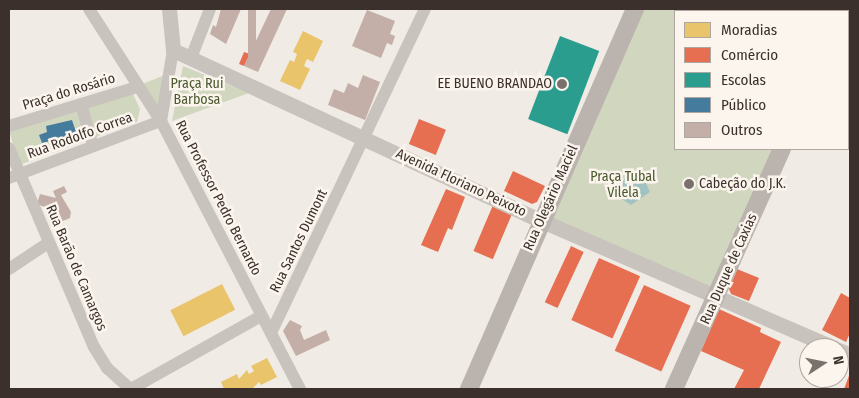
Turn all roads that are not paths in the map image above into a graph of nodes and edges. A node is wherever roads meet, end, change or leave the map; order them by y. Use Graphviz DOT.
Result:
graph roads {
  1 [pos="90,9"];
  2 [pos="169,9"];
  3 [pos="210,9"];
  4 [pos="425,9"];
  5 [pos="635,9"];
  6 [pos="173,50"];
  7 [pos="191,58"];
  8 [pos="137,87"];
  9 [pos="81,104"];
  10 [pos="162,121"];
  11 [pos="9,126"];
  12 [pos="365,138"];
  13 [pos="92,139"];
  14 [pos="9,148"];
  15 [pos="782,150"];
  16 [pos="14,176"];
  17 [pos="540,220"];
  18 [pos="48,243"];
  19 [pos="9,269"];
  20 [pos="717,296"];
  21 [pos="261,316"];
  22 [pos="271,333"];
  23 [pos="812,338"];
  24 [pos="130,389"];
  25 [pos="300,389"];
  26 [pos="469,389"];
  27 [pos="674,389"];
  1 -- 8 [label="street, Rua Professor Pedro Bernardo"];
  2 -- 6 [label="street"];
  3 -- 7 [label="street"];
  4 -- 12 [label="street, Rua Santos Dumont"];
  5 -- 17 [label="main road, Rua Olegário Maciel"];
  6 -- 7 [label="street, Avenida Floriano Peixoto"];
  6 -- 10 [label="street"];
  7 -- 12 [label="street, Avenida Floriano Peixoto"];
  8 -- 9 [label="street, Praça do Rosário"];
  8 -- 10 [label="street, Rua Professor Pedro Bernardo"];
  9 -- 11 [label="street, Praça do Rosário"];
  9 -- 13 [label="street"];
  10 -- 16 [label="street, Rua Rodolfo Correa"];
  10 -- 21 [label="street, Rua Professor Pedro Bernardo"];
  12 -- 17 [label="street, Avenida Floriano Peixoto"];
  12 -- 22 [label="street, Rua Santos Dumont"];
  14 -- 16 [label="street, Rua Barão de Camargos"];
  15 -- 20 [label="main road, Rua Duque de Caxias"];
  16 -- 18 [label="street, Rua Barão de Camargos"];
  17 -- 20 [label="street, Avenida Floriano Peixoto"];
  17 -- 26 [label="main road, Rua Olegário Maciel"];
  18 -- 19 [label="street"];
  18 -- 24 [label="street, Rua Barão de Camargos"];
  20 -- 23 [label="street, Avenida Floriano Peixoto"];
  20 -- 27 [label="main road, Rua Duque de Caxias"];
  21 -- 22 [label="street"];
  21 -- 24 [label="street"];
  22 -- 25 [label="street"];
}
